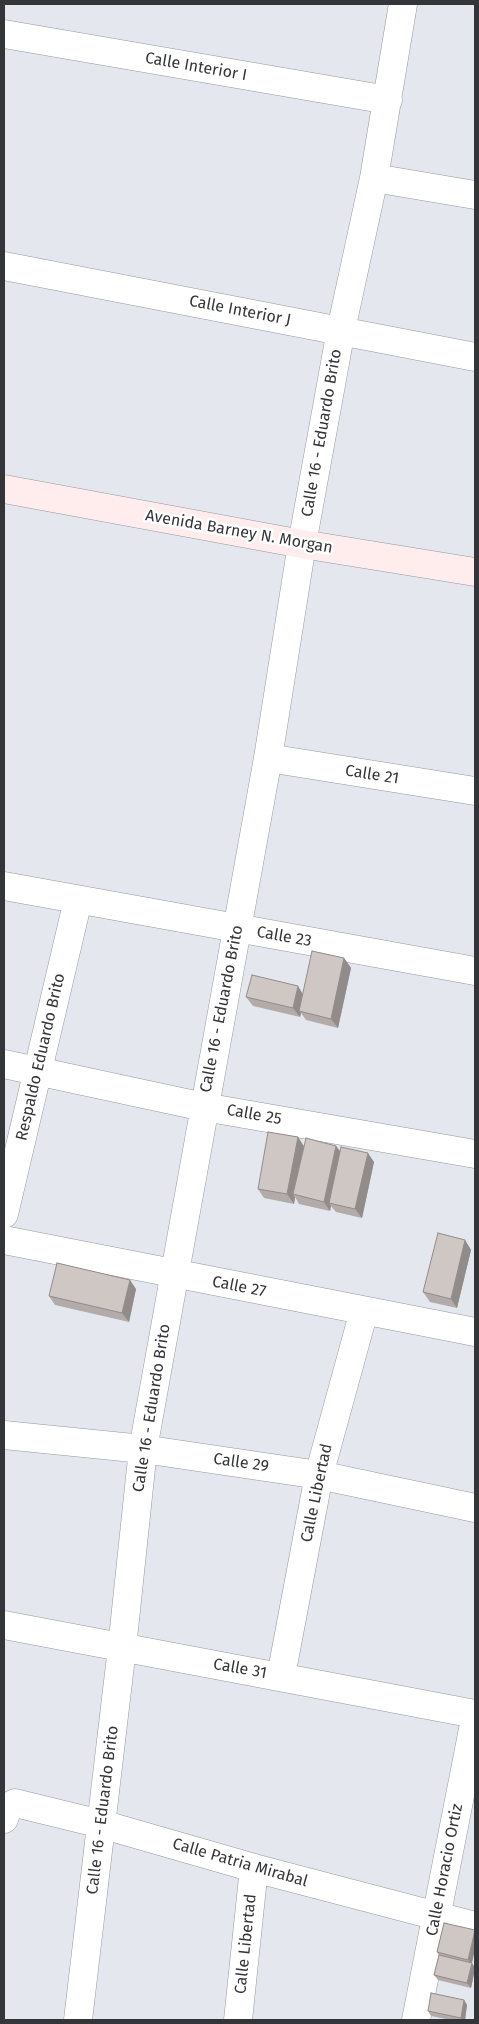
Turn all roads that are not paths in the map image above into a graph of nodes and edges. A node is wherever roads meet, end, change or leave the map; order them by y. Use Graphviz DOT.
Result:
graph roads {
  1 [pos="403,4"];
  2 [pos="4,34"];
  3 [pos="388,100"];
  4 [pos="374,178"];
  5 [pos="475,195"];
  6 [pos="4,266"];
  7 [pos="341,330"];
  8 [pos="475,357"];
  9 [pos="4,489"];
  10 [pos="302,544"];
  11 [pos="475,572"];
  12 [pos="268,758"];
  13 [pos="475,791"];
  14 [pos="4,886"];
  15 [pos="78,900"];
  16 [pos="237,929"];
  17 [pos="475,971"];
  18 [pos="4,1064"];
  19 [pos="38,1070"];
  20 [pos="204,1107"];
  21 [pos="475,1154"];
  22 [pos="4,1214"];
  23 [pos="4,1240"];
  24 [pos="175,1274"];
  25 [pos="364,1311"];
  26 [pos="475,1332"];
  27 [pos="4,1435"];
  28 [pos="143,1449"];
  29 [pos="319,1475"];
  30 [pos="475,1508"];
  31 [pos="4,1626"];
  32 [pos="122,1648"];
  33 [pos="281,1676"];
  34 [pos="475,1714"];
  35 [pos="475,1719"];
  36 [pos="5,1815"];
  37 [pos="101,1824"];
  38 [pos="254,1868"];
  39 [pos="436,1916"];
  40 [pos="475,1926"];
  41 [pos="78,2020"];
  42 [pos="238,2020"];
  43 [pos="416,2020"];
  1 -- 3 [label="street, Calle 16 - Eduardo Brito"];
  2 -- 3 [label="street, Calle Interior I"];
  3 -- 4 [label="street, Calle 16 - Eduardo Brito"];
  4 -- 5 [label="street"];
  4 -- 7 [label="street, Calle 16 - Eduardo Brito"];
  6 -- 7 [label="street, Calle Interior J"];
  7 -- 8 [label="street, Calle Interior J"];
  7 -- 10 [label="street, Calle 16 - Eduardo Brito"];
  9 -- 10 [label="street, Avenida Barney N. Morgan"];
  10 -- 11 [label="street, Avenida Barney N. Morgan"];
  10 -- 12 [label="street, Calle 16 - Eduardo Brito"];
  12 -- 13 [label="street, Calle 21"];
  12 -- 16 [label="street, Calle 16 - Eduardo Brito"];
  14 -- 15 [label="street, Calle 23"];
  15 -- 16 [label="street, Calle 23"];
  15 -- 19 [label="street, Respaldo Eduardo Brito"];
  16 -- 17 [label="street, Calle 23"];
  16 -- 20 [label="street, Calle 16 - Eduardo Brito"];
  18 -- 19 [label="street, Calle 25"];
  19 -- 20 [label="street, Calle 25"];
  19 -- 22 [label="street, Respaldo Eduardo Brito"];
  20 -- 21 [label="street, Calle 25"];
  20 -- 24 [label="street, Calle 16 - Eduardo Brito"];
  23 -- 24 [label="street, Calle 27"];
  24 -- 25 [label="street, Calle 27"];
  24 -- 28 [label="street, Calle 16 - Eduardo Brito"];
  25 -- 26 [label="street, Calle 27"];
  25 -- 29 [label="street, Calle Libertad"];
  27 -- 28 [label="street, Calle 29"];
  28 -- 29 [label="street, Calle 29"];
  28 -- 32 [label="street, Calle 16 - Eduardo Brito"];
  29 -- 30 [label="street, Calle 29"];
  29 -- 33 [label="street, Calle Libertad"];
  31 -- 32 [label="street, Calle 31"];
  32 -- 33 [label="street, Calle 31"];
  32 -- 37 [label="street, Calle 16 - Eduardo Brito"];
  33 -- 34 [label="street, Calle 31"];
  35 -- 39 [label="street, Calle Horacio Ortiz"];
  36 -- 37 [label="street, Calle Patria Mirabal"];
  37 -- 38 [label="street, Calle Patria Mirabal"];
  37 -- 41 [label="street, Calle 16 - Eduardo Brito"];
  38 -- 39 [label="street, Calle Patria Mirabal"];
  38 -- 42 [label="street, Calle Libertad"];
  39 -- 40 [label="street, Calle Patria Mirabal"];
  39 -- 43 [label="street, Calle Horacio Ortiz"];
}
